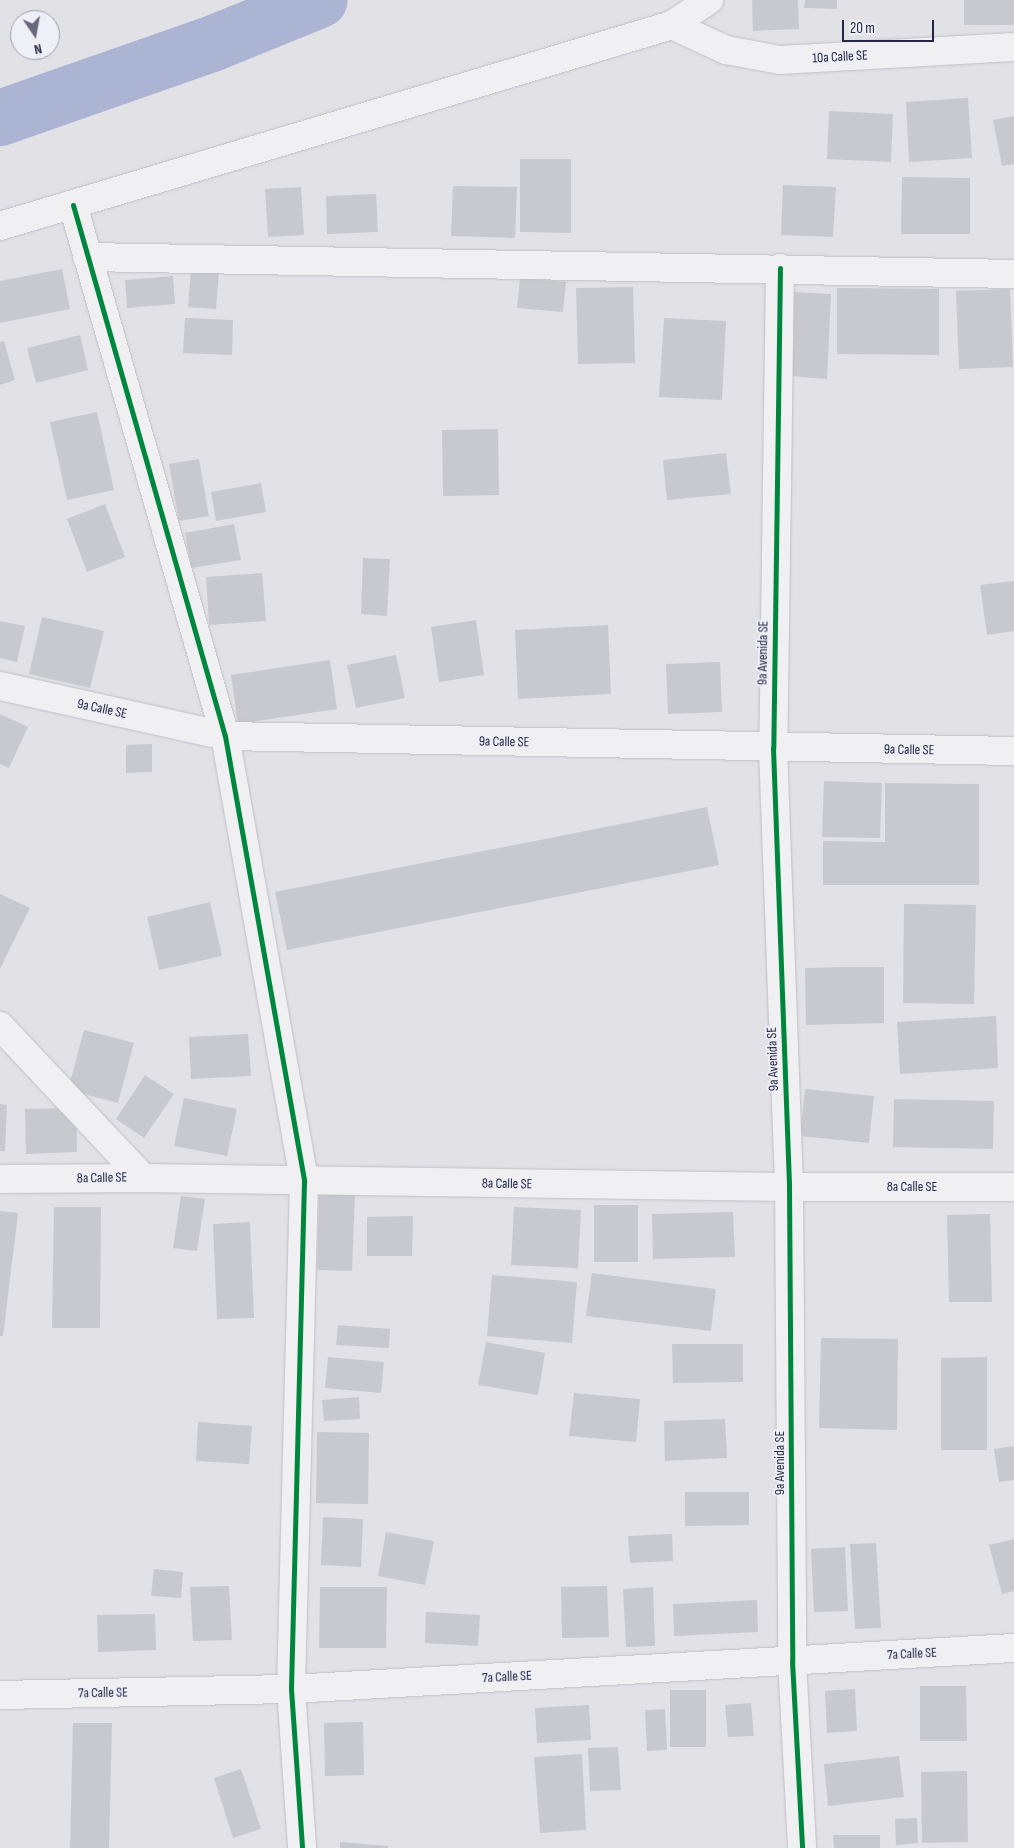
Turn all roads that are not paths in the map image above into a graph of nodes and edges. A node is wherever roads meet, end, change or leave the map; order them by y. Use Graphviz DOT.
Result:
graph roads {
  1 [pos="709,0"];
  2 [pos="672,25"];
  3 [pos="1014,48"];
  4 [pos="73,205"];
  5 [pos="0,226"];
  6 [pos="87,257"];
  7 [pos="780,268"];
  8 [pos="1014,274"];
  9 [pos="0,686"];
  10 [pos="225,736"];
  11 [pos="773,748"];
  12 [pos="1014,751"];
  13 [pos="0,1026"];
  14 [pos="143,1178"];
  15 [pos="0,1179"];
  16 [pos="304,1181"];
  17 [pos="789,1187"];
  18 [pos="1014,1187"];
  19 [pos="1014,1648"];
  20 [pos="792,1661"];
  21 [pos="291,1689"];
  22 [pos="0,1696"];
  23 [pos="302,1848"];
  24 [pos="802,1848"];
  1 -- 2 [label="street"];
  2 -- 3 [label="street, 10a Calle SE"];
  2 -- 4 [label="street"];
  4 -- 5 [label="street"];
  4 -- 6 [label="street"];
  6 -- 7 [label="street"];
  6 -- 10 [label="street"];
  7 -- 8 [label="street"];
  7 -- 11 [label="street, 9a Avenida SE"];
  9 -- 10 [label="street, 9a Calle SE"];
  10 -- 11 [label="street, 9a Calle SE"];
  10 -- 16 [label="street"];
  11 -- 12 [label="street, 9a Calle SE"];
  11 -- 17 [label="street, 9a Avenida SE"];
  13 -- 14 [label="street"];
  14 -- 15 [label="street, 8a Calle SE"];
  14 -- 16 [label="street, 8a Calle SE"];
  16 -- 17 [label="street, 8a Calle SE"];
  16 -- 21 [label="street"];
  17 -- 18 [label="street, 8a Calle SE"];
  17 -- 20 [label="street, 9a Avenida SE"];
  19 -- 20 [label="street, 7a Calle SE"];
  20 -- 21 [label="street, 7a Calle SE"];
  20 -- 24 [label="street, 9a Avenida SE"];
  21 -- 22 [label="street, 7a Calle SE"];
  21 -- 23 [label="street"];
}
